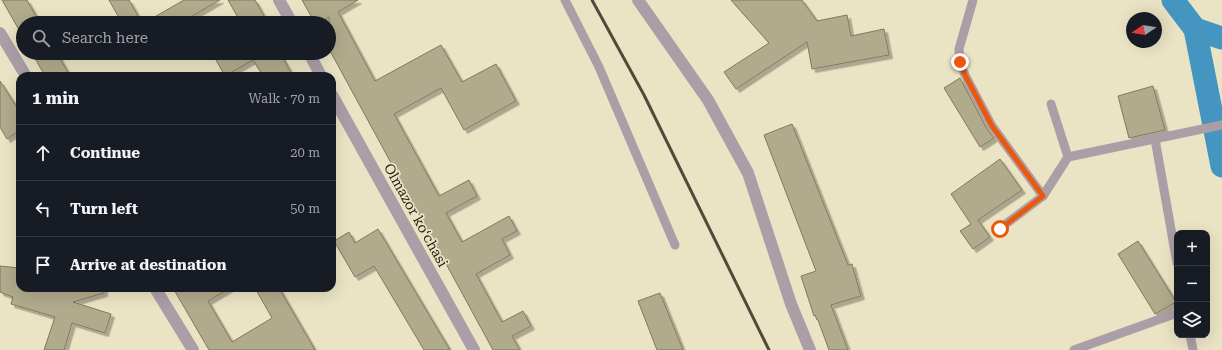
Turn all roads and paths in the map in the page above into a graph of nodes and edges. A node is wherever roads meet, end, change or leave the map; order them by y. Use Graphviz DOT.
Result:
graph roads {
  1 [pos="279,0"];
  2 [pos="565,0"];
  3 [pos="638,0"];
  4 [pos="973,0"];
  5 [pos="288,16"];
  6 [pos="0,33"];
  7 [pos="16,59"];
  8 [pos="16,60"];
  9 [pos="312,60"];
  10 [pos="24,72"];
  11 [pos="319,72"];
  12 [pos="336,102"];
  13 [pos="1051,104"];
  14 [pos="1222,125"];
  15 [pos="1155,139"];
  16 [pos="1068,157"];
  17 [pos="1043,196"];
  18 [pos="1000,229"];
  19 [pos="675,245"];
  20 [pos="1174,246"];
  21 [pos="157,292"];
  22 [pos="1174,314"];
  23 [pos="1191,338"];
  24 [pos="193,350"];
  25 [pos="474,350"];
  26 [pos="810,350"];
  27 [pos="1074,350"];
  28 [pos="1193,350"];
  1 -- 5 [label="street"];
  2 -- 19 [label="lane"];
  3 -- 26 [label="street"];
  4 -- 17 [label="lane"];
  6 -- 7 [label="street"];
  8 -- 10 [label="street"];
  9 -- 11 [label="street"];
  12 -- 25 [label="street, Olmazor koʻchasi"];
  13 -- 16 [label="lane"];
  14 -- 15 [label="lane"];
  15 -- 16 [label="lane"];
  15 -- 20 [label="lane"];
  16 -- 17 [label="lane"];
  17 -- 18 [label="lane"];
  21 -- 24 [label="street"];
  22 -- 27 [label="lane"];
  23 -- 28 [label="lane"];
}
